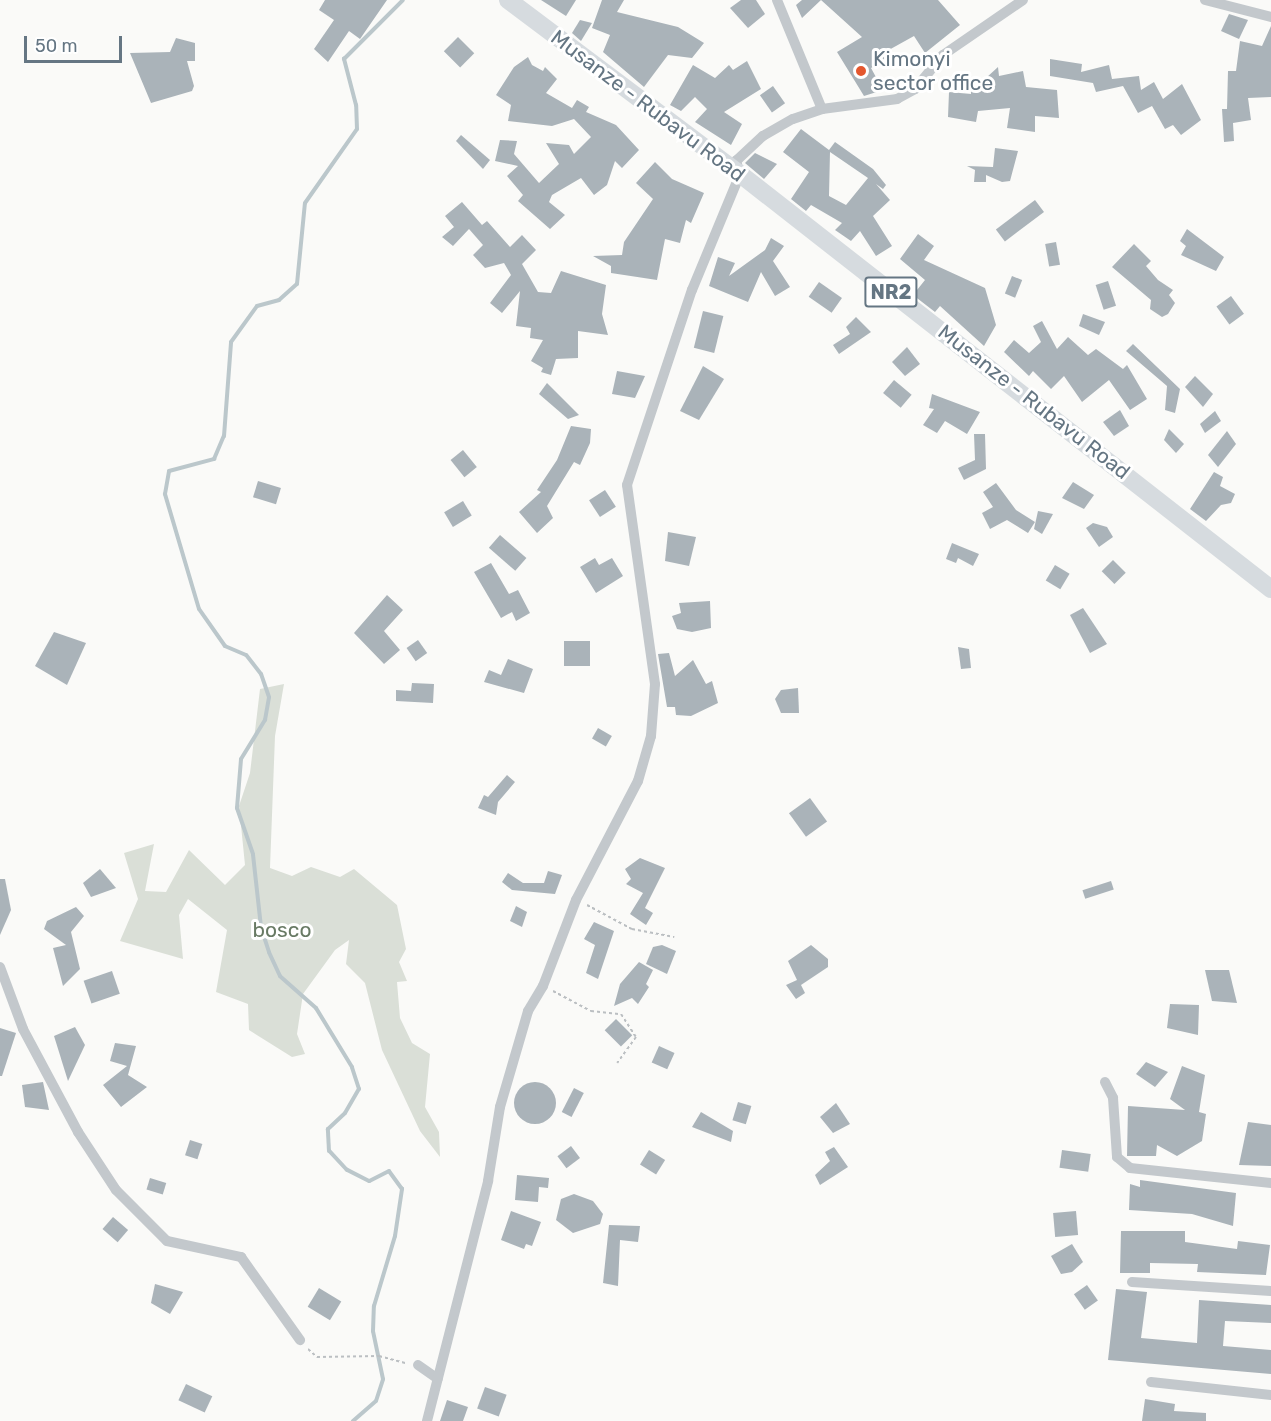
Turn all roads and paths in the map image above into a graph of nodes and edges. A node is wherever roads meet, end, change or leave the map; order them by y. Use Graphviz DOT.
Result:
graph roads {
  1 [pos="508,0"];
  2 [pos="777,0"];
  3 [pos="1023,0"];
  4 [pos="1205,0"];
  5 [pos="1271,17"];
  6 [pos="822,109"];
  7 [pos="740,174"];
  8 [pos="1271,589"];
  9 [pos="576,900"];
  10 [pos="675,937"];
  11 [pos="0,967"];
  12 [pos="543,986"];
  13 [pos="617,1063"];
  14 [pos="1105,1082"];
  15 [pos="1271,1183"];
  16 [pos="1132,1282"];
  17 [pos="1271,1291"];
  18 [pos="300,1340"];
  19 [pos="418,1365"];
  20 [pos="438,1379"];
  21 [pos="1151,1382"];
  22 [pos="1271,1395"];
  23 [pos="427,1421"];
  1 -- 7 [label="highway, Musanze - Rubavu Road / NR2"];
  2 -- 6 [label="street"];
  3 -- 6 [label="street"];
  4 -- 5 [label="street"];
  6 -- 7 [label="street"];
  7 -- 8 [label="highway, Musanze - Rubavu Road / NR2"];
  7 -- 9 [label="street"];
  9 -- 10 [label="path"];
  9 -- 12 [label="street"];
  11 -- 18 [label="street"];
  12 -- 13 [label="path"];
  12 -- 20 [label="street"];
  14 -- 15 [label="street"];
  16 -- 17 [label="street"];
  18 -- 19 [label="path"];
  19 -- 20 [label="street"];
  20 -- 23 [label="street"];
  21 -- 22 [label="street"];
}
